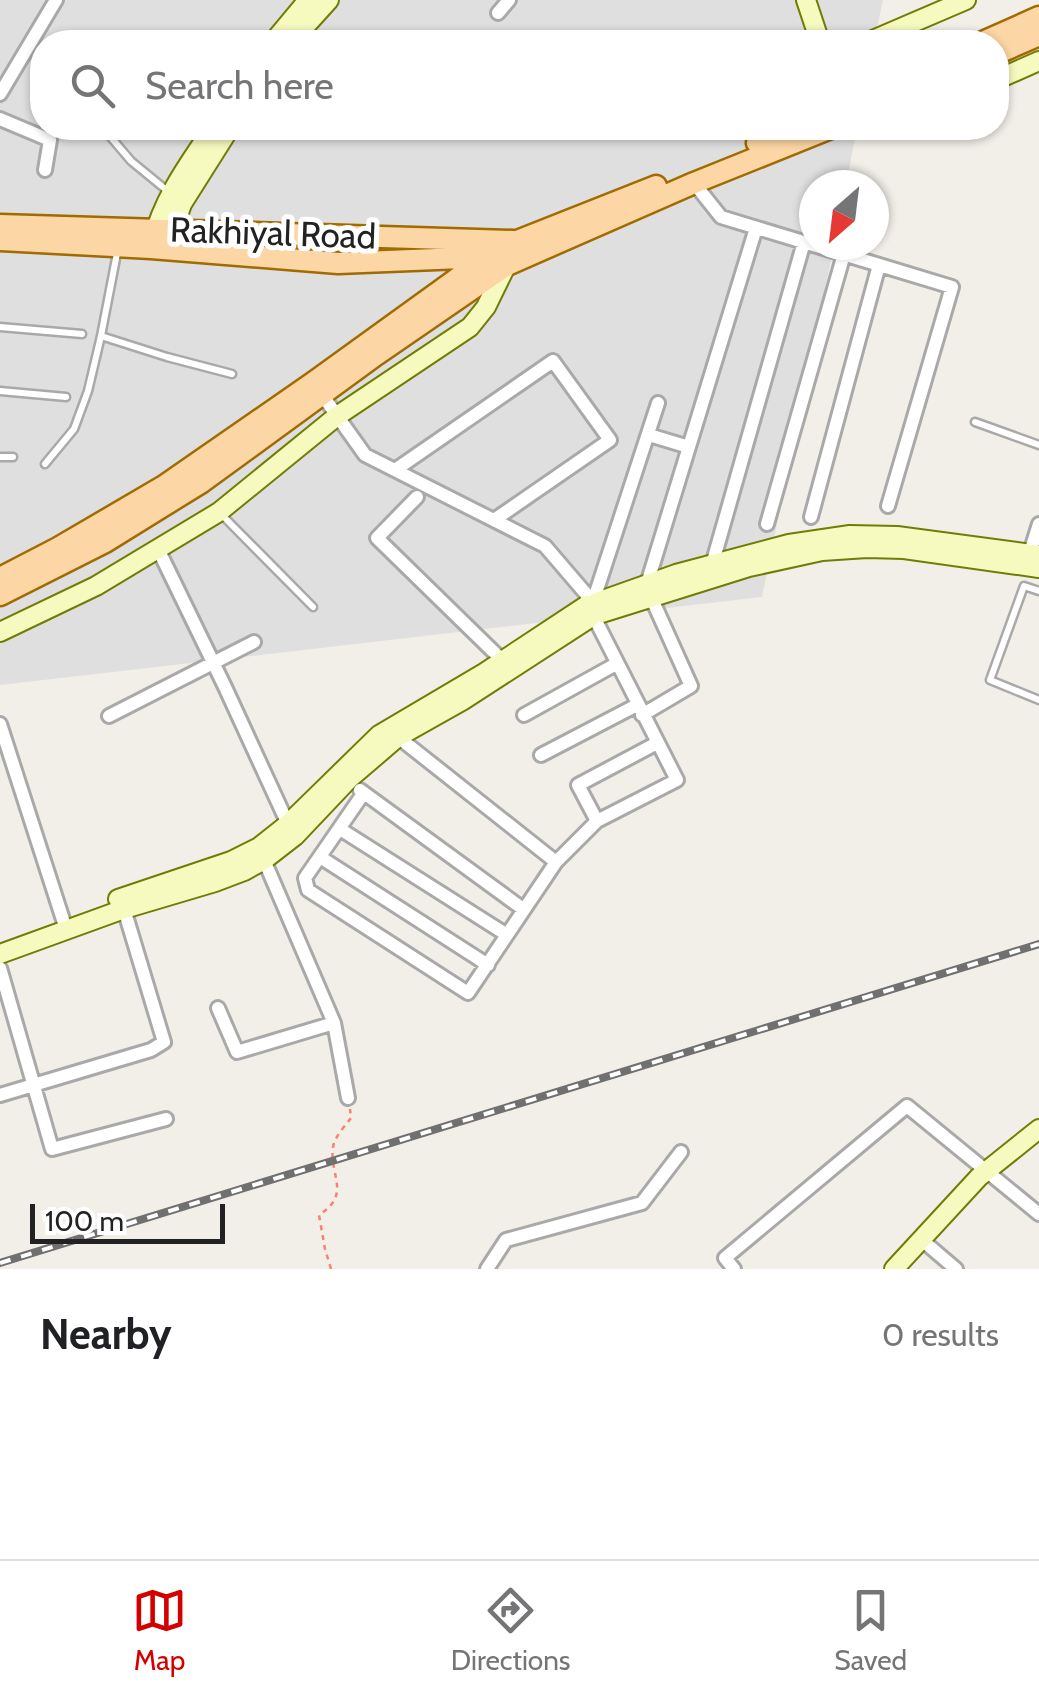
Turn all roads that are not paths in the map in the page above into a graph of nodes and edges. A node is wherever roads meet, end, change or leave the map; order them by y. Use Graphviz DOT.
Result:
graph roads {
  1 [pos="56,0"];
  2 [pos="308,0"];
  3 [pos="328,0"];
  4 [pos="509,0"];
  5 [pos="806,0"];
  6 [pos="966,0"];
  7 [pos="498,13"];
  8 [pos="1039,17"];
  9 [pos="38,30"];
  10 [pos="283,30"];
  11 [pos="302,30"];
  12 [pos="816,30"];
  13 [pos="896,30"];
  14 [pos="1009,30"];
  15 [pos="1039,35"];
  16 [pos="30,44"];
  17 [pos="1009,48"];
  18 [pos="1039,61"];
  19 [pos="1009,74"];
  20 [pos="0,94"];
  21 [pos="0,119"];
  22 [pos="30,132"];
  23 [pos="50,140"];
  24 [pos="113,140"];
  25 [pos="206,140"];
  26 [pos="221,140"];
  27 [pos="765,140"];
  28 [pos="802,140"];
  29 [pos="45,170"];
  30 [pos="694,184"];
  31 [pos="177,199"];
  32 [pos="0,225"];
  33 [pos="756,228"];
  34 [pos="161,239"];
  35 [pos="0,240"];
  36 [pos="517,241"];
  37 [pos="799,241"];
  38 [pos="118,246"];
  39 [pos="544,249"];
  40 [pos="799,260"];
  41 [pos="842,260"];
  42 [pos="863,260"];
  43 [pos="497,261"];
  44 [pos="879,265"];
  45 [pos="0,327"];
  46 [pos="82,334"];
  47 [pos="101,336"];
  48 [pos="232,374"];
  49 [pos="0,391"];
  50 [pos="323,396"];
  51 [pos="66,398"];
  52 [pos="658,404"];
  53 [pos="338,416"];
  54 [pos="975,422"];
  55 [pos="649,435"];
  56 [pos="1039,445"];
  57 [pos="689,447"];
  58 [pos="0,457"];
  59 [pos="13,457"];
  60 [pos="44,464"];
  61 [pos="395,470"];
  62 [pos="417,497"];
  63 [pos="888,506"];
  64 [pos="219,512"];
  65 [pos="811,517"];
  66 [pos="494,520"];
  67 [pos="767,524"];
  68 [pos="1039,524"];
  69 [pos="807,547"];
  70 [pos="158,549"];
  71 [pos="1033,560"];
  72 [pos="712,564"];
  73 [pos="0,578"];
  74 [pos="649,590"];
  75 [pos="1039,591"];
  76 [pos="0,595"];
  77 [pos="313,608"];
  78 [pos="594,610"];
  79 [pos="0,632"];
  80 [pos="254,642"];
  81 [pos="503,661"];
  82 [pos="214,662"];
  83 [pos="616,664"];
  84 [pos="1039,700"];
  85 [pos="640,710"];
  86 [pos="524,715"];
  87 [pos="109,716"];
  88 [pos="0,727"];
  89 [pos="398,737"];
  90 [pos="657,743"];
  91 [pos="541,755"];
  92 [pos="349,779"];
  93 [pos="364,794"];
  94 [pos="598,822"];
  95 [pos="288,824"];
  96 [pos="340,829"];
  97 [pos="320,857"];
  98 [pos="264,860"];
  99 [pos="556,862"];
  100 [pos="124,909"];
  101 [pos="523,910"];
  102 [pos="64,924"];
  103 [pos="507,935"];
  104 [pos="0,942"];
  105 [pos="0,954"];
  106 [pos="488,964"];
  107 [pos="0,968"];
  108 [pos="218,1008"];
  109 [pos="334,1023"];
  110 [pos="34,1084"];
  111 [pos="0,1095"];
  112 [pos="348,1098"];
  113 [pos="166,1119"];
  114 [pos="1039,1129"];
  115 [pos="681,1152"];
  116 [pos="987,1171"];
  117 [pos="1039,1214"];
  118 [pos="922,1240"];
  119 [pos="487,1269"];
  120 [pos="734,1269"];
  121 [pos="894,1269"];
  122 [pos="956,1269"];
  1 -- 9 [label="street"];
  2 -- 10 [label="street"];
  3 -- 11 [label="street"];
  4 -- 7 [label="street"];
  5 -- 12 [label="street"];
  6 -- 13 [label="street"];
  8 -- 14 [label="main road"];
  15 -- 17 [label="main road"];
  16 -- 20 [label="street"];
  18 -- 19 [label="street"];
  21 -- 22 [label="street"];
  23 -- 29 [label="street"];
  24 -- 31 [label="lane"];
  25 -- 31 [label="street"];
  26 -- 31 [label="street"];
  27 -- 36 [label="main road"];
  28 -- 30 [label="main road"];
  30 -- 33 [label="street"];
  30 -- 39 [label="main road"];
  31 -- 34 [label="street"];
  32 -- 34 [label="main road, Rakhiyal Road"];
  33 -- 37 [label="street"];
  33 -- 57 [label="street"];
  34 -- 36 [label="main road, Rakhiyal Road"];
  34 -- 38 [label="main road"];
  34 -- 43 [label="main road"];
  35 -- 38 [label="main road"];
  36 -- 39 [label="main road, Rakhiyal Road"];
  36 -- 43 [label="main road"];
  38 -- 47 [label="lane"];
  39 -- 43 [label="main road"];
  40 -- 72 [label="street"];
  41 -- 67 [label="street"];
  42 -- 44 [label="street"];
  43 -- 50 [label="main road"];
  43 -- 53 [label="street"];
  43 -- 73 [label="main road"];
  44 -- 63 [label="street"];
  44 -- 65 [label="street"];
  45 -- 46 [label="lane"];
  47 -- 48 [label="lane"];
  47 -- 60 [label="lane"];
  49 -- 51 [label="lane"];
  50 -- 53 [label="street"];
  50 -- 76 [label="main road"];
  52 -- 55 [label="street"];
  53 -- 61 [label="street"];
  53 -- 64 [label="street"];
  54 -- 56 [label="lane"];
  55 -- 57 [label="street"];
  55 -- 78 [label="street"];
  57 -- 74 [label="street"];
  58 -- 59 [label="lane"];
  61 -- 66 [label="street"];
  61 -- 66 [label="street"];
  62 -- 81 [label="street"];
  64 -- 70 [label="street"];
  64 -- 77 [label="lane"];
  66 -- 78 [label="street"];
  68 -- 71 [label="street"];
  69 -- 71 [label="street"];
  69 -- 72 [label="street"];
  69 -- 74 [label="street"];
  70 -- 79 [label="street"];
  70 -- 82 [label="street"];
  72 -- 74 [label="street"];
  74 -- 78 [label="street"];
  74 -- 85 [label="street"];
  75 -- 84 [label="lane"];
  78 -- 81 [label="street"];
  78 -- 83 [label="street"];
  78 -- 89 [label="street"];
  80 -- 82 [label="street"];
  81 -- 95 [label="street"];
  82 -- 87 [label="street"];
  82 -- 95 [label="street"];
  83 -- 85 [label="street"];
  83 -- 86 [label="street"];
  85 -- 90 [label="street"];
  85 -- 91 [label="street"];
  88 -- 102 [label="street"];
  89 -- 92 [label="street"];
  89 -- 99 [label="street"];
  90 -- 94 [label="street"];
  90 -- 94 [label="street"];
  92 -- 93 [label="street"];
  92 -- 98 [label="street"];
  93 -- 96 [label="street"];
  93 -- 101 [label="street"];
  94 -- 99 [label="street"];
  95 -- 102 [label="street"];
  96 -- 97 [label="street"];
  96 -- 103 [label="street"];
  97 -- 106 [label="street"];
  97 -- 106 [label="street"];
  98 -- 100 [label="street"];
  98 -- 109 [label="street"];
  99 -- 101 [label="street"];
  100 -- 102 [label="street"];
  100 -- 110 [label="street"];
  101 -- 103 [label="street"];
  102 -- 104 [label="street"];
  102 -- 105 [label="street"];
  103 -- 106 [label="street"];
  107 -- 110 [label="street"];
  108 -- 109 [label="street"];
  109 -- 112 [label="street"];
  110 -- 111 [label="street"];
  110 -- 113 [label="street"];
  114 -- 116 [label="street"];
  115 -- 119 [label="street"];
  116 -- 117 [label="street"];
  116 -- 118 [label="street"];
  116 -- 120 [label="street"];
  118 -- 121 [label="street"];
  118 -- 122 [label="street"];
}
